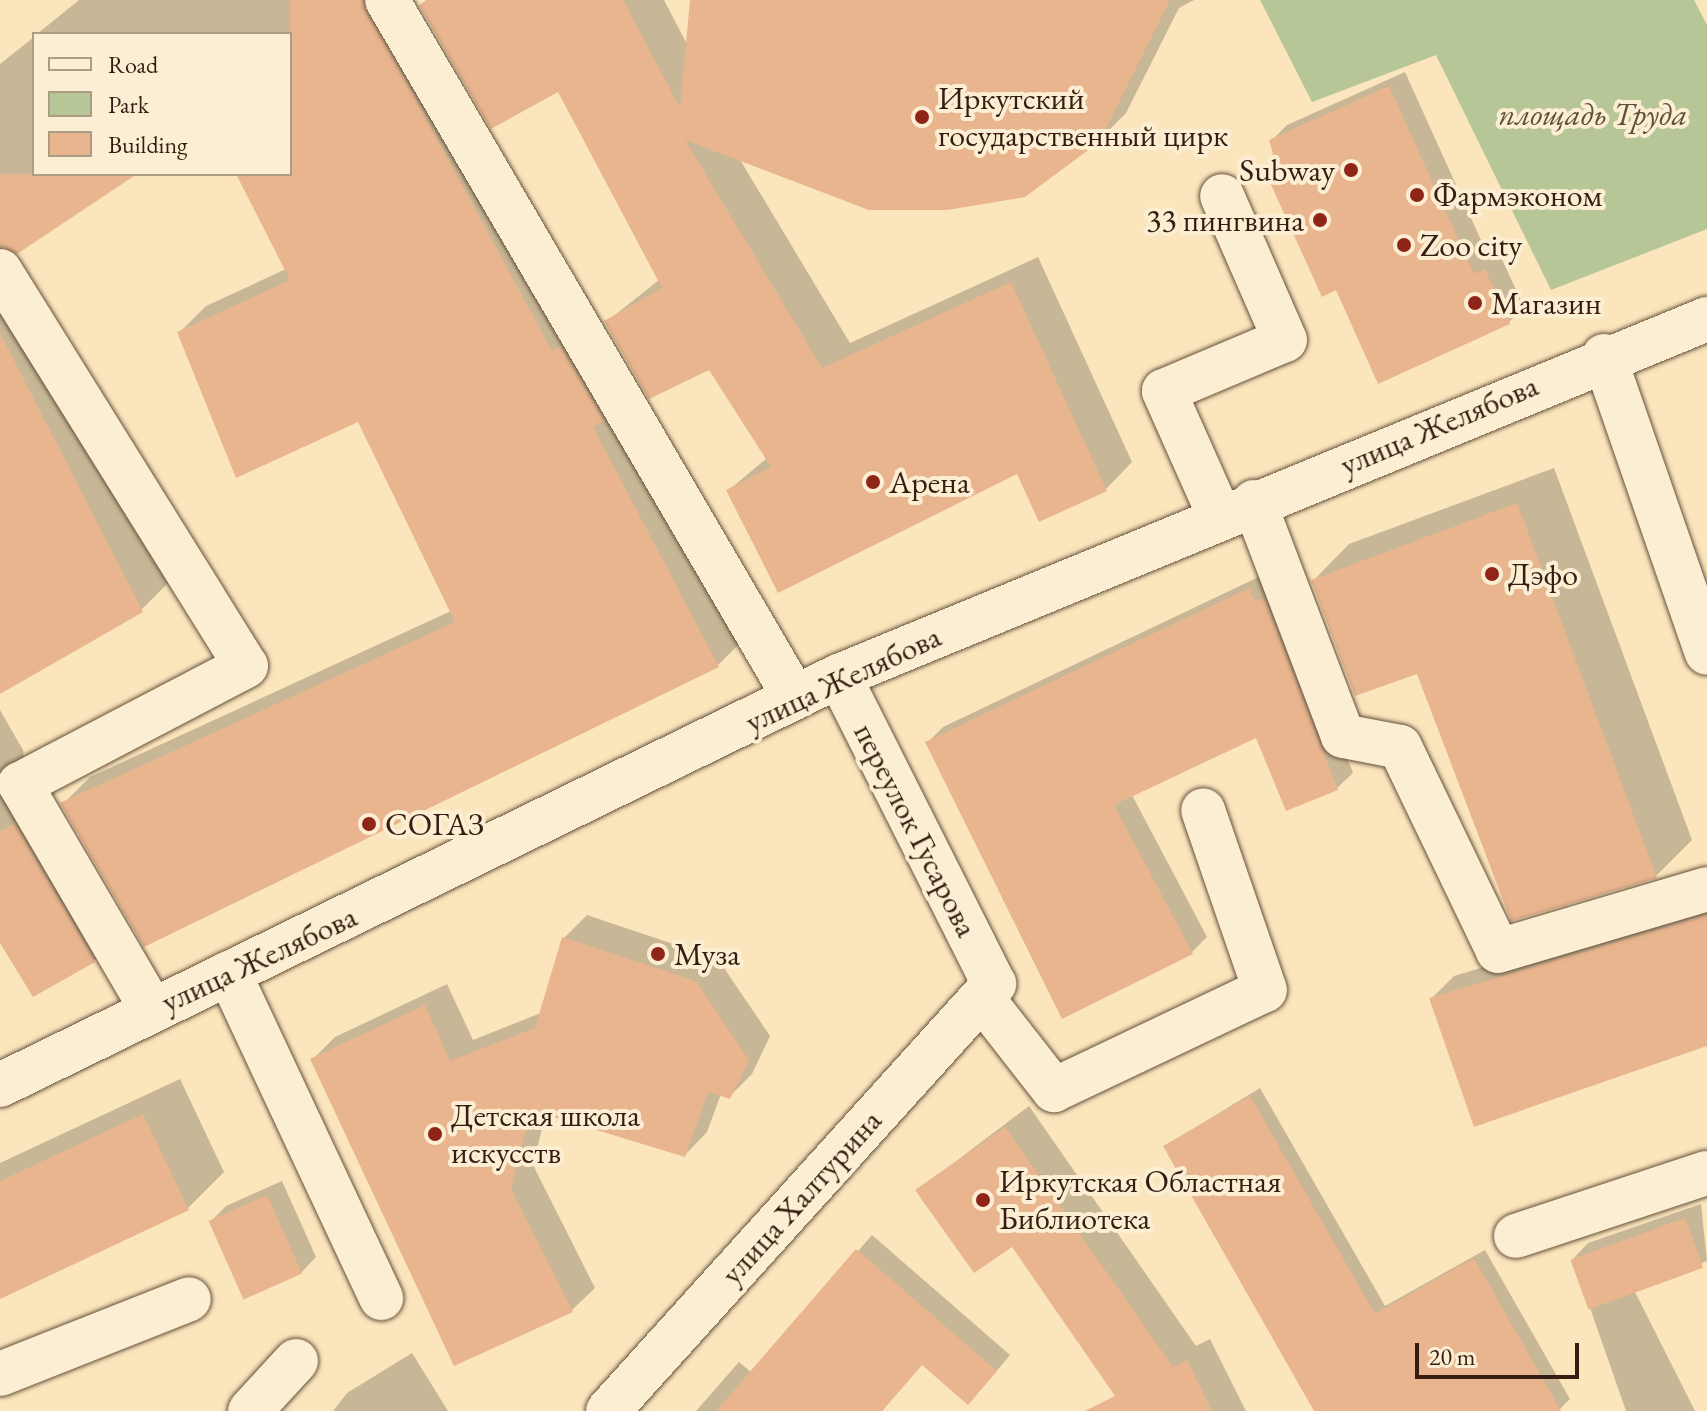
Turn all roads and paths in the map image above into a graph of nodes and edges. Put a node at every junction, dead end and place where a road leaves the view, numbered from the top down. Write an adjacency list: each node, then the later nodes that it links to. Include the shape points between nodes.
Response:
1 (387, 0): 9 (street)
2 (1222, 196): 6 (street, via 1285,340 1164,391)
3 (0, 271): 14 (street, via 246,666 20,784)
4 (1707, 319): 5 (street, улица Желябова)
5 (1604, 356): 6 (street, улица Желябова); 7 (street)
6 (1237, 510): 8 (street, улица Желябова); 11 (street, via 1343,736 1400,747 1498,951)
7 (1707, 653)
8 (839, 676): 9 (street, улица Желябова); 13 (street, переулок Гусарова)
9 (795, 698): 12 (street, улица Желябова)
10 (1203, 810): 13 (street, переулок Гусарова, via 1265,990 1054,1090)
11 (1707, 889)
12 (229, 973): 14 (street, улица Желябова); 18 (street)
13 (988, 991): 23 (street, улица Халтурина)
14 (152, 1010): 15 (street, улица Желябова)
15 (0, 1085)
16 (1707, 1173): 17 (street)
17 (1516, 1236)
18 (381, 1298)
19 (189, 1299): 21 (street)
20 (296, 1361): 22 (street)
21 (0, 1374)
22 (250, 1411)
23 (608, 1411)

